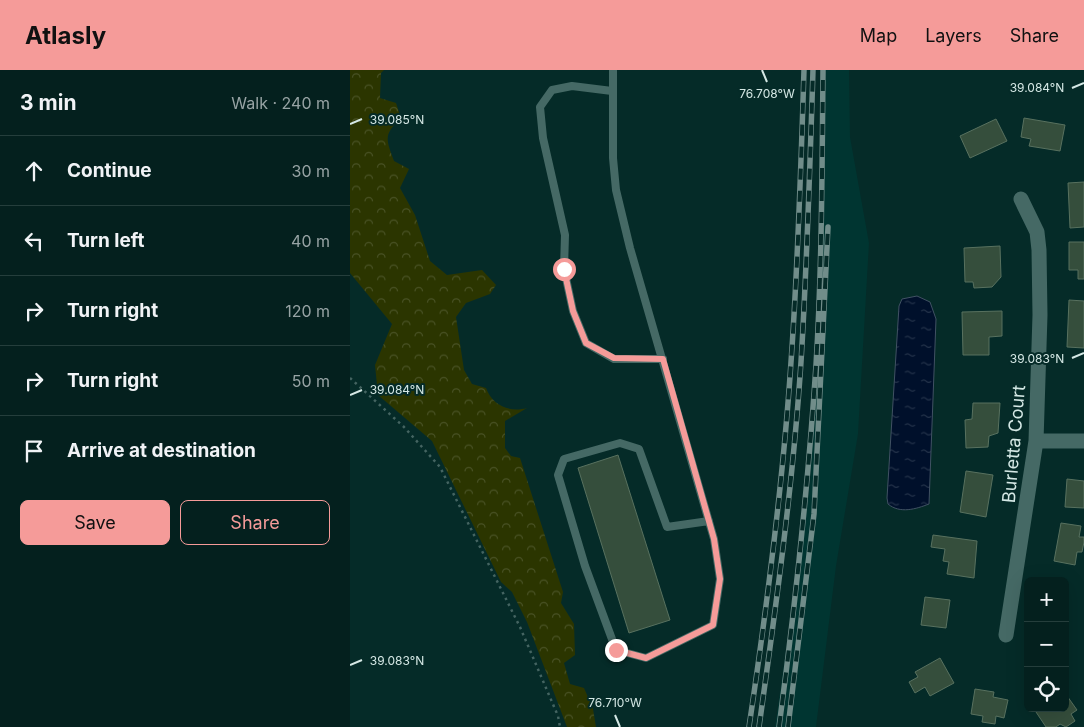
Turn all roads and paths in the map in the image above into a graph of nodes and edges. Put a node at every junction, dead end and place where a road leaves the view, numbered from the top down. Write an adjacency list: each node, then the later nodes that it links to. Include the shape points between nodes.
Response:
1 (612, 70): 2 (lane)
2 (612, 91): 4 (lane, via 616,190); 4 (lane, via 572,86 552,90 540,107 543,138 565,235 564,269 573,311 586,343 614,358)
3 (1021, 198): 6 (street, Burletta Court, via 1037,232 1039,250)
4 (663, 359): 8 (lane)
5 (350, 378): 10 (path, via 404,427 440,467 520,627)
6 (1036, 441): 7 (street); 9 (street, Burletta Court)
7 (1084, 442)
8 (709, 521): 8 (lane, via 720,579 713,625 646,658 616,650 585,566 558,475 564,459 620,443 640,449 667,527)
9 (1006, 635)
10 (560, 727)

